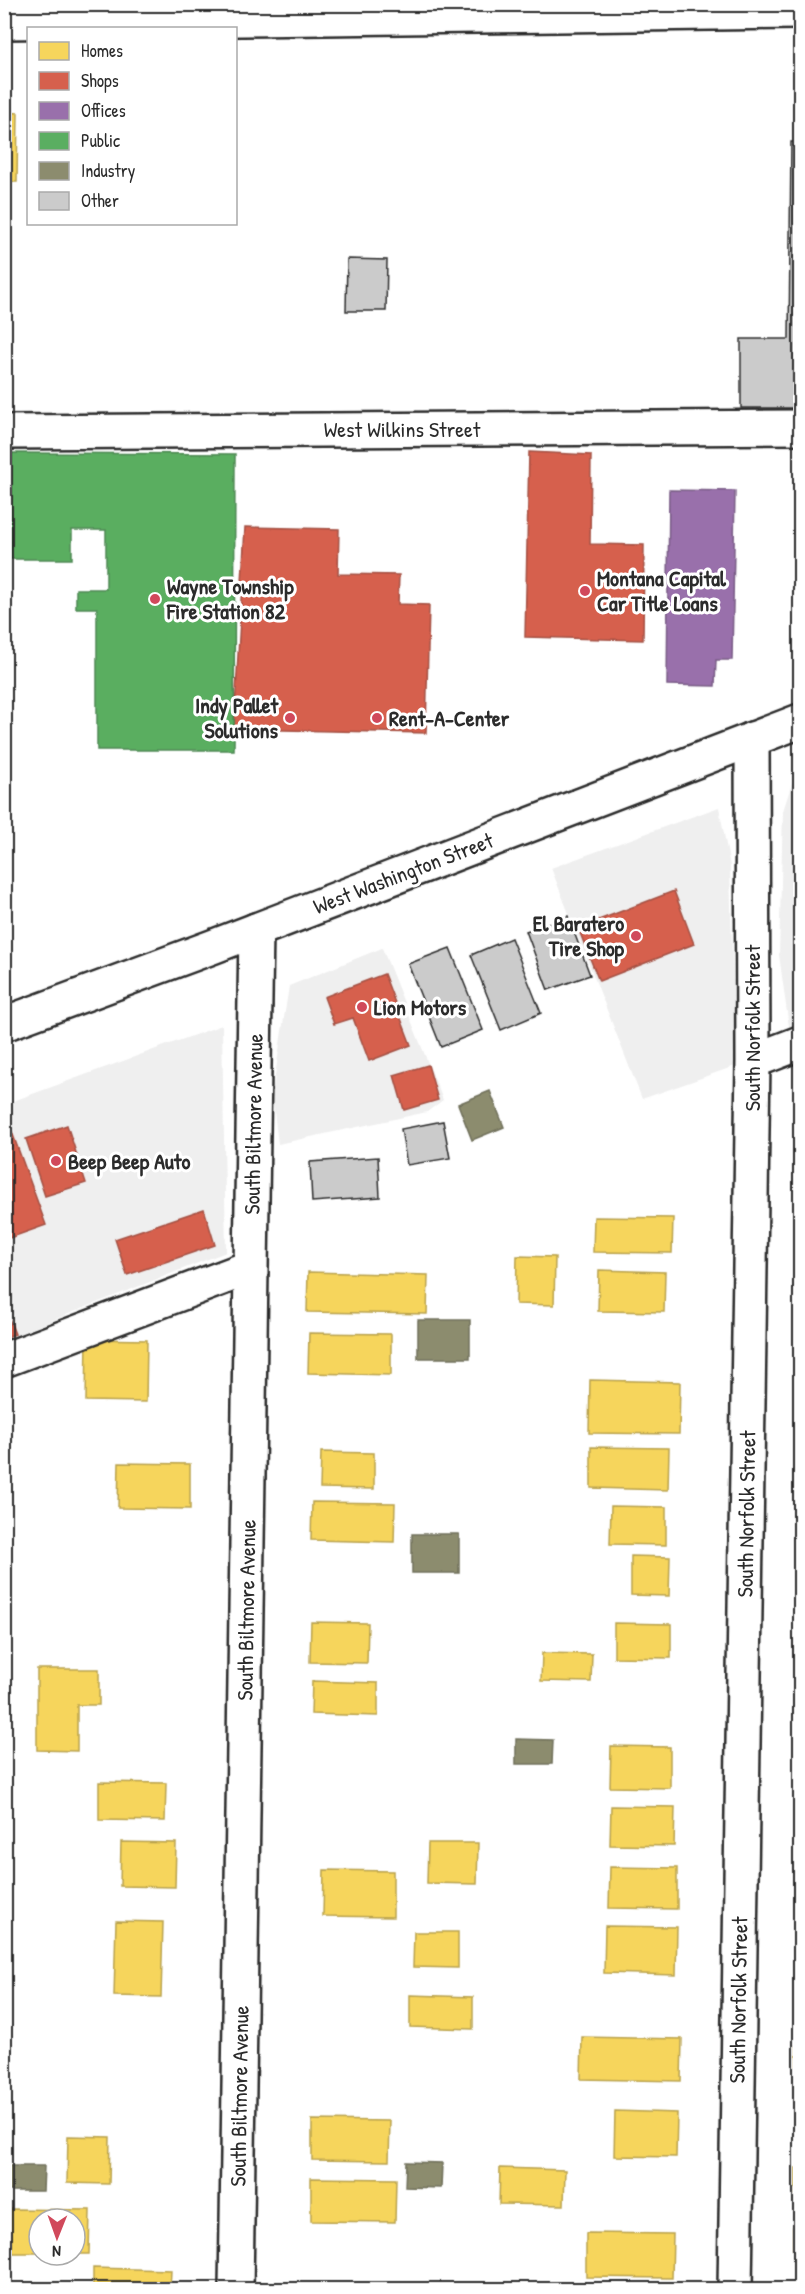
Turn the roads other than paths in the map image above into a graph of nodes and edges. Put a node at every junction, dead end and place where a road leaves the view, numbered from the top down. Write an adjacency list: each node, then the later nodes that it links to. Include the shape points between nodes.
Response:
1 (320, 12): 2 (street); 3 (street)
2 (801, 12)
3 (4, 22)
4 (801, 427): 5 (street, West Wilkins Street)
5 (4, 432)
6 (801, 721): 7 (street, West Washington Street)
7 (752, 739): 8 (street, West Washington Street); 11 (street, South Norfolk Street)
8 (256, 930): 9 (street, West Washington Street); 12 (street, South Biltmore Avenue)
9 (4, 1024)
10 (801, 1043): 11 (street)
11 (753, 1061): 15 (street, South Norfolk Street)
12 (251, 1266): 13 (street); 14 (street, South Biltmore Avenue)
13 (4, 1359)
14 (236, 2289)
15 (735, 2289)

